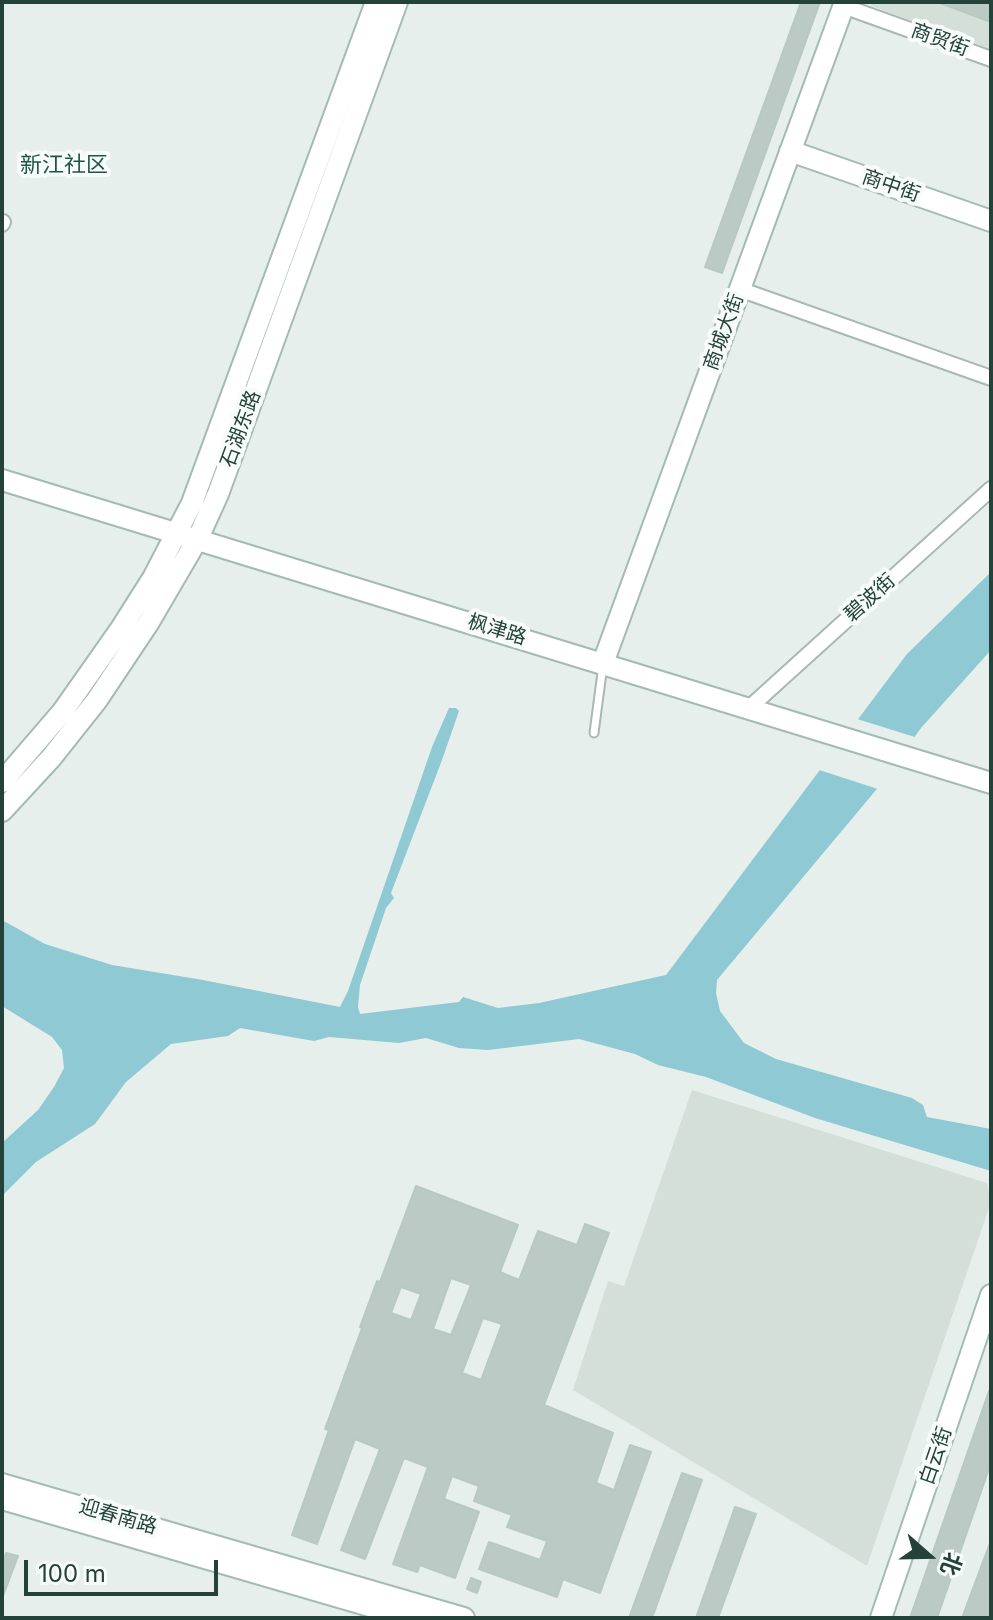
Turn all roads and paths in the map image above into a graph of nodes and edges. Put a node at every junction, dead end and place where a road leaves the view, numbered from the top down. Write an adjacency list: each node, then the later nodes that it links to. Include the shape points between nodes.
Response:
1 (376, 2): 11 (main road, 石湖东路, via 200,485)
2 (397, 2): 11 (main road, 石湖东路, via 218,494)
3 (844, 4): 4 (street, 商贸街); 5 (main road, 商城大街)
4 (991, 59)
5 (790, 151): 6 (main road, 商中街); 7 (main road, 商城大街)
6 (991, 221)
7 (739, 289): 8 (street); 12 (main road, 商城大街)
8 (991, 378)
9 (2, 480): 11 (main road, 枫津路)
10 (991, 489): 13 (street, 碧波街)
11 (188, 535): 12 (main road, 枫津路); 15 (main road, 石湖东路, via 51,726); 17 (main road, 石湖东路, via 149,622 97,700)
12 (603, 663): 13 (main road, 枫津路); 14 (lane)
13 (749, 708): 16 (main road, 枫津路)
14 (594, 733)
15 (2, 782)
16 (991, 783)
17 (2, 811)
18 (991, 1295): 23 (main road, 白云街)
19 (2, 1484): 22 (main road, 迎春南路)
20 (2, 1499): 21 (main road, 迎春南路)
21 (411, 1618)
22 (464, 1618)
23 (881, 1618)

